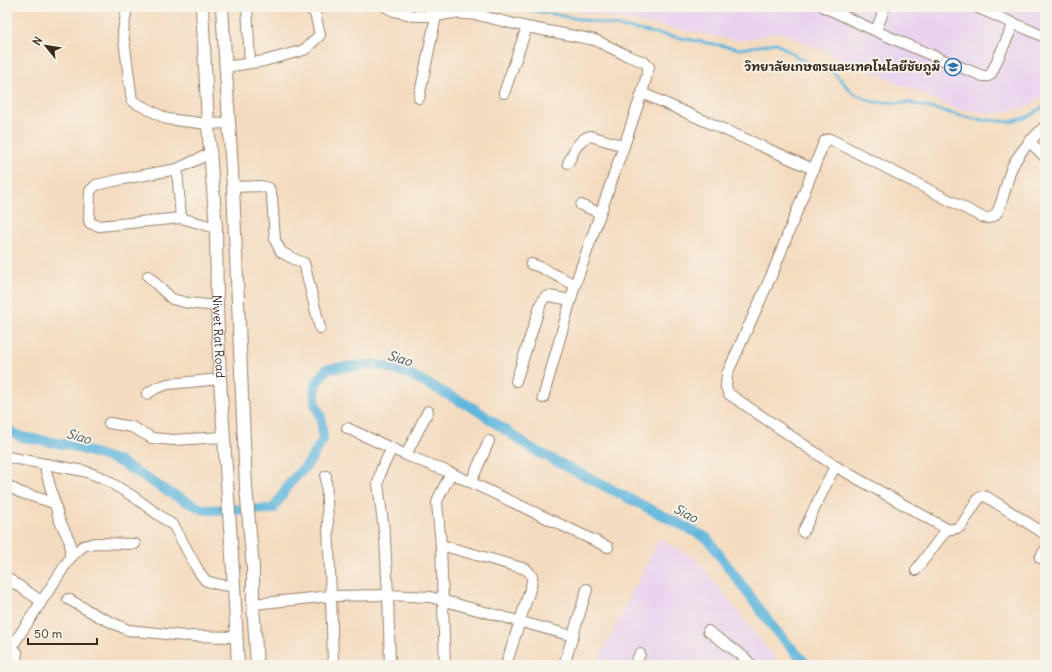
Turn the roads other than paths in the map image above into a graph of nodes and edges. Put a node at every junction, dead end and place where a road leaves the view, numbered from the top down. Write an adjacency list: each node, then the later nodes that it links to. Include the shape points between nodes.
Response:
1 (127, 7): 21 (street, via 123,32 132,101 167,118)
2 (202, 7): 21 (main road, Niwet Rat Road)
3 (222, 7): 16 (main road, Niwet Rat Road)
4 (247, 7): 15 (street)
5 (307, 7): 15 (street, via 315,13 320,35 304,50)
6 (386, 7): 10 (street, via 415,16)
7 (824, 7): 13 (street)
8 (885, 7): 13 (street)
9 (976, 7): 11 (street)
10 (436, 16): 12 (street, via 453,13 478,15); 19 (street)
11 (1014, 23): 13 (street, via 988,76); 14 (street)
12 (527, 27): 17 (street); 18 (street, via 595,40 644,62 648,67)
13 (876, 31)
14 (1045, 37)
15 (250, 63): 16 (street)
16 (226, 67): 20 (main road, Niwet Rat Road)
17 (504, 93)
18 (642, 93): 24 (street); 29 (street)
19 (419, 98)
20 (229, 123): 21 (street); 30 (main road, Niwet Rat Road)
21 (208, 124): 25 (main road, Niwet Rat Road)
22 (1045, 126): 23 (street)
23 (1029, 141): 26 (street); 29 (street, via 1012,168 998,210 994,216 988,218 830,139 824,142)
24 (624, 146): 27 (street, via 590,136 585,137); 32 (street)
25 (210, 153): 28 (street); 34 (main road, Niwet Rat Road)
26 (1045, 157)
27 (568, 163)
28 (177, 169): 33 (street); 33 (street, via 96,185 90,191 89,220 90,223 99,226)
29 (813, 169): 54 (street, via 773,272 727,374 726,387 729,394)
30 (233, 187): 40 (street, via 269,188 276,240 282,252 304,263); 76 (main road, Niwet Rat Road)
31 (581, 205): 32 (street)
32 (600, 213): 37 (street)
33 (181, 218): 34 (street)
34 (216, 228): 39 (main road, Niwet Rat Road)
35 (532, 264): 37 (street)
36 (148, 276): 39 (street, via 172,299)
37 (575, 285): 38 (street)
38 (571, 300): 42 (street, via 548,296 543,300); 44 (street)
39 (217, 306): 41 (main road, Niwet Rat Road)
40 (320, 328)
41 (220, 379): 43 (street, via 168,384); 48 (main road, Niwet Rat Road)
42 (516, 381)
43 (147, 394)
44 (543, 398)
45 (428, 411): 51 (street)
46 (109, 422): 48 (street, via 132,427 152,438 173,440)
47 (347, 428): 50 (street)
48 (224, 437): 69 (main road, Niwet Rat Road)
49 (489, 440): 57 (street)
50 (392, 448): 51 (street); 71 (street, via 380,470 378,484 385,539)
51 (406, 455): 55 (street)
52 (7, 457): 53 (street)
53 (46, 464): 59 (street); 69 (street, via 84,471 103,478 134,497 174,526 206,581)
54 (834, 466): 60 (street); 61 (street)
55 (451, 473): 57 (street); 64 (street, via 437,503)
56 (326, 476): 72 (street)
57 (471, 482): 65 (street)
58 (7, 484): 59 (street, via 19,492)
59 (54, 503): 66 (street, via 58,519 70,542)
60 (947, 529): 62 (street, via 957,529 961,526 979,498 987,496); 67 (street)
61 (803, 532)
62 (1045, 534)
63 (135, 544): 66 (street, via 94,543 83,546)
64 (441, 545): 74 (street); 77 (street, via 526,569 533,578)
65 (608, 547)
66 (70, 558): 75 (street)
67 (916, 570)
68 (7, 578): 75 (street)
69 (234, 586): 80 (main road, Niwet Rat Road)
70 (587, 589): 79 (street)
71 (388, 595): 72 (street); 74 (street); 87 (street)
72 (331, 596): 76 (street); 83 (street)
73 (68, 599): 80 (street, via 128,630)
74 (443, 600): 77 (street); 88 (street)
75 (41, 601): 81 (street)
76 (253, 604): 86 (main road, Niwet Rat Road)
77 (520, 622): 79 (street); 89 (street)
78 (708, 631): 92 (street)
79 (573, 636): 90 (street)
80 (236, 638): 85 (main road, Niwet Rat Road)
81 (9, 651): 84 (street, via 17,652 16,661)
82 (640, 654): 91 (street)
83 (333, 662)
84 (19, 665)
85 (238, 665)
86 (257, 665)
87 (390, 665)
88 (445, 665)
89 (506, 665)
90 (564, 665)
91 (634, 665)
92 (751, 665)

